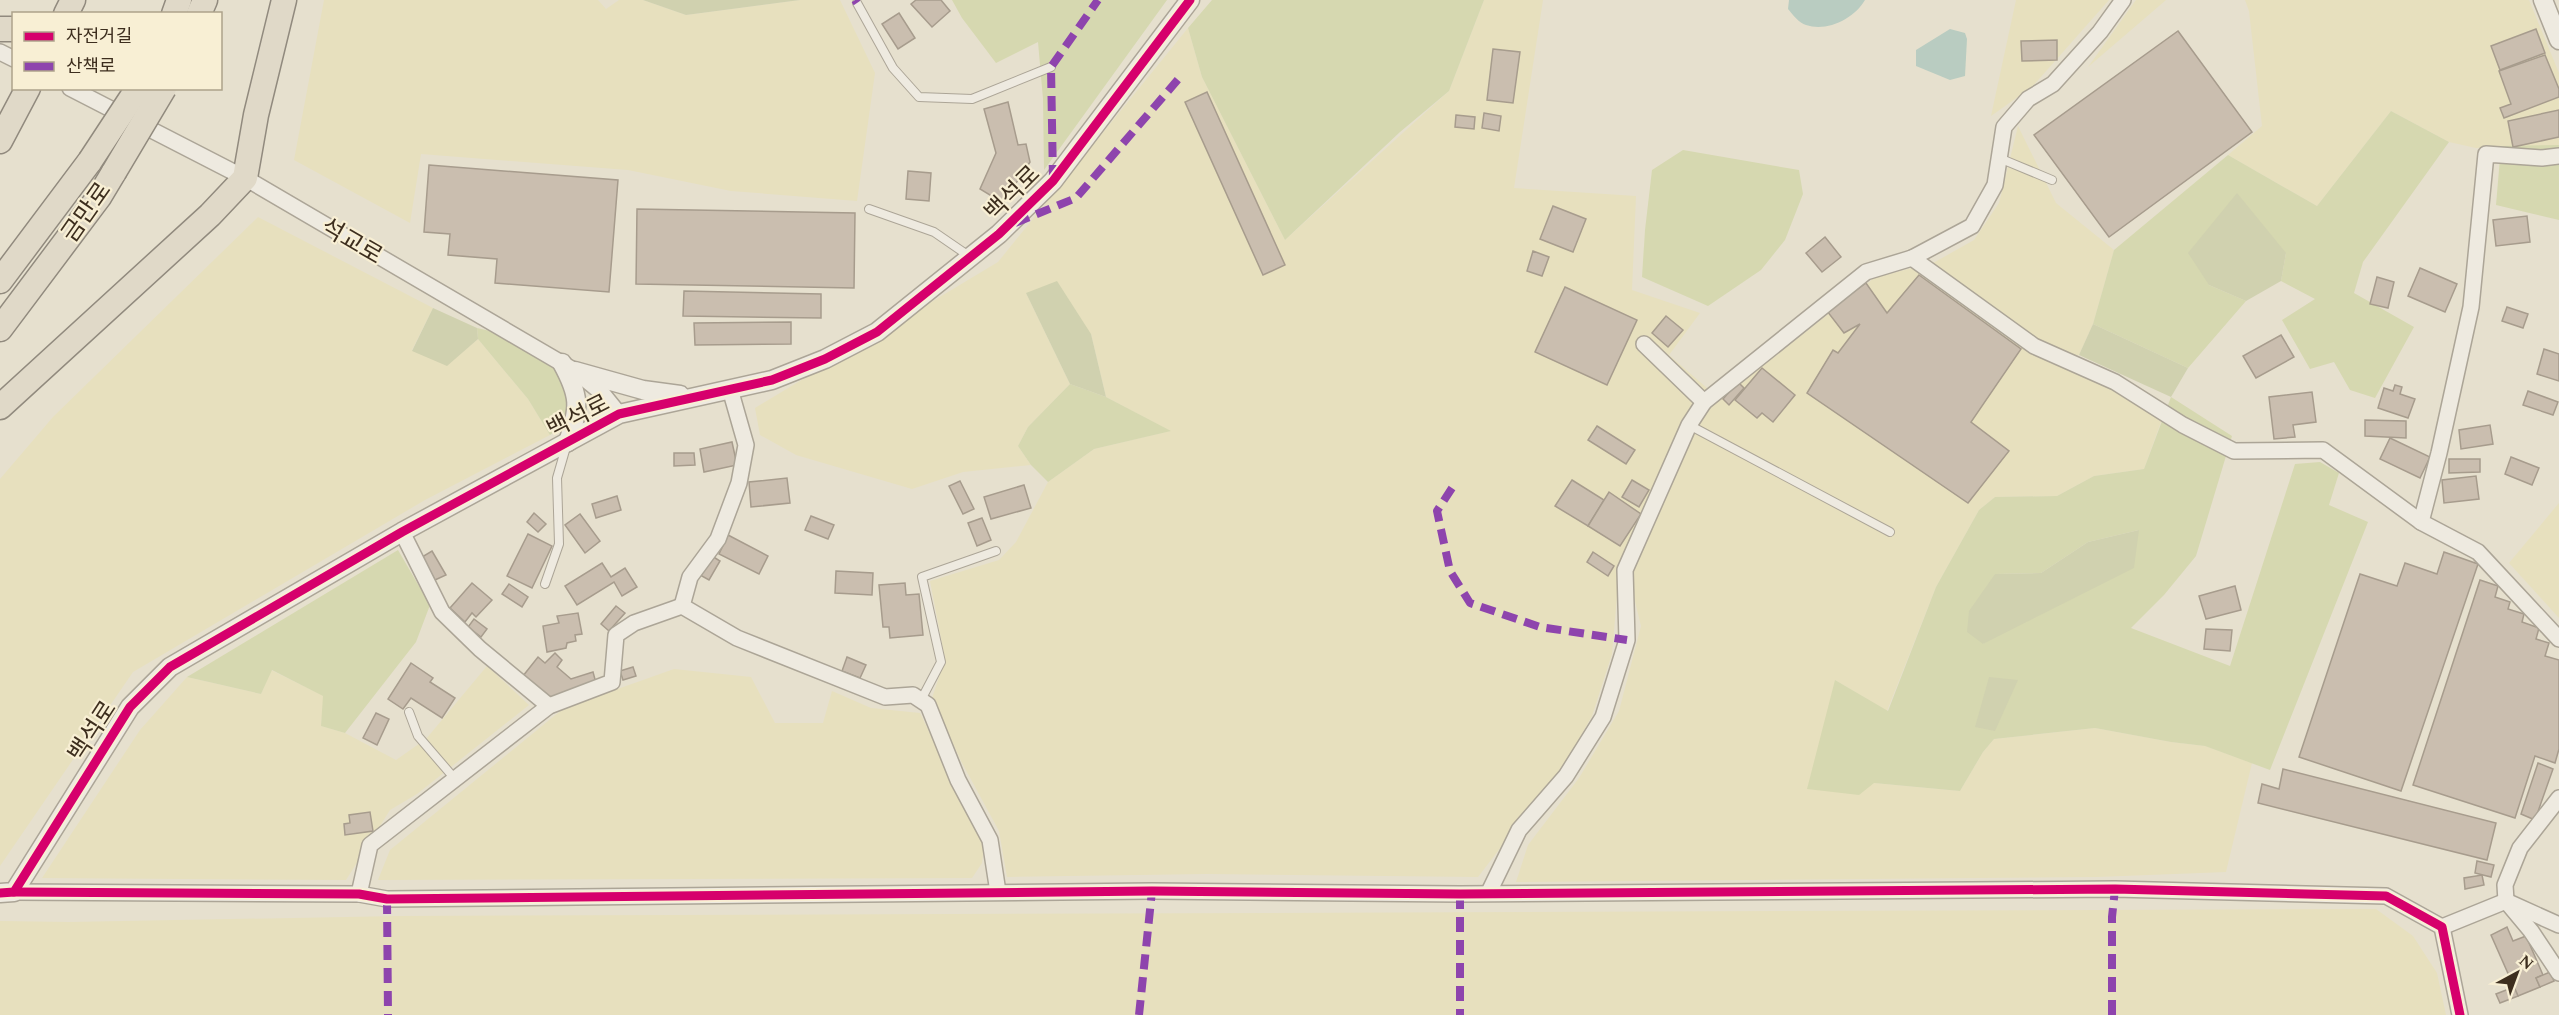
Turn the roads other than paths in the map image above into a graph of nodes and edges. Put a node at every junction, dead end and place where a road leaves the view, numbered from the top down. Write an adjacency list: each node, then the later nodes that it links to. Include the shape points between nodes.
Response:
1 (284, 0): 15 (highway)
2 (1190, 0): 18 (street, 백석로, via 1053,181)
3 (2123, 0): 14 (street, via 2053,84 2028,99 2004,127)
4 (2543, 0): 6 (street)
5 (857, 3): 7 (lane, via 893,68 919,97 972,99)
6 (2559, 40)
7 (1051, 67)
8 (27, 90): 12 (highway)
9 (74, 90): 15 (street, 석교로)
10 (137, 90): 20 (highway, 금만로, bridge, via 90,161)
11 (163, 90): 21 (highway, 금만로, bridge, via 99,196)
12 (0, 140)
13 (2559, 156): 31 (street, via 2486,154 2471,307)
14 (1999, 159): 16 (lane); 19 (street, via 1995,185 1972,226)
15 (245, 178): 23 (street, 석교로); 27 (highway, via 210,215)
16 (2052, 180)
17 (869, 209): 18 (lane, via 934,232)
18 (971, 257): 24 (street, 백석로, via 877,332 772,380)
19 (1912, 258): 26 (street, via 1866,272); 31 (street, via 2034,346 2115,382 2224,446 2234,451 2323,450)
20 (0, 281)
21 (0, 329)
22 (1644, 344): 26 (street)
23 (569, 367): 25 (street, via 651,392); 28 (street, 석교로, via 602,393); 30 (street, via 578,407)
24 (730, 389): 25 (street, 백석로); 36 (street, via 746,445 739,483 718,539 690,577)
25 (696, 397): 28 (street, 백석로)
26 (1704, 402): 29 (street)
27 (0, 406)
28 (619, 414): 30 (street, 백석로)
29 (1689, 425): 33 (lane); 45 (street, via 1625,570 1627,640 1603,717 1566,776 1519,830)
30 (568, 442): 32 (street, 백석로); 35 (lane, via 557,478 559,544)
31 (2421, 522): 37 (street, via 2478,552)
32 (402, 532): 39 (street, via 442,612); 43 (street, 백석로, via 170,666 130,707)
33 (1890, 532)
34 (996, 551): 38 (lane, via 922,577 941,662)
35 (545, 584)
36 (682, 606): 38 (street, via 737,638 885,697 913,695); 39 (street, via 634,622 616,635 612,682)
37 (2559, 639)
38 (921, 700): 44 (street, via 928,705 958,780 990,840)
39 (549, 706): 41 (street)
40 (409, 712): 41 (lane, via 418,736)
41 (455, 780): 46 (street, via 370,845)
42 (2559, 798): 47 (street, via 2520,848 2505,885)
43 (7, 892): 46 (street)
44 (998, 892): 45 (street); 46 (street, via 387,899)
45 (1489, 892): 49 (street, via 2115,890 2386,896)
46 (359, 894)
47 (2506, 901): 48 (street); 49 (street); 50 (street)
48 (2559, 925)
49 (2442, 927): 51 (street)
50 (2559, 973)
51 (2460, 1015)

